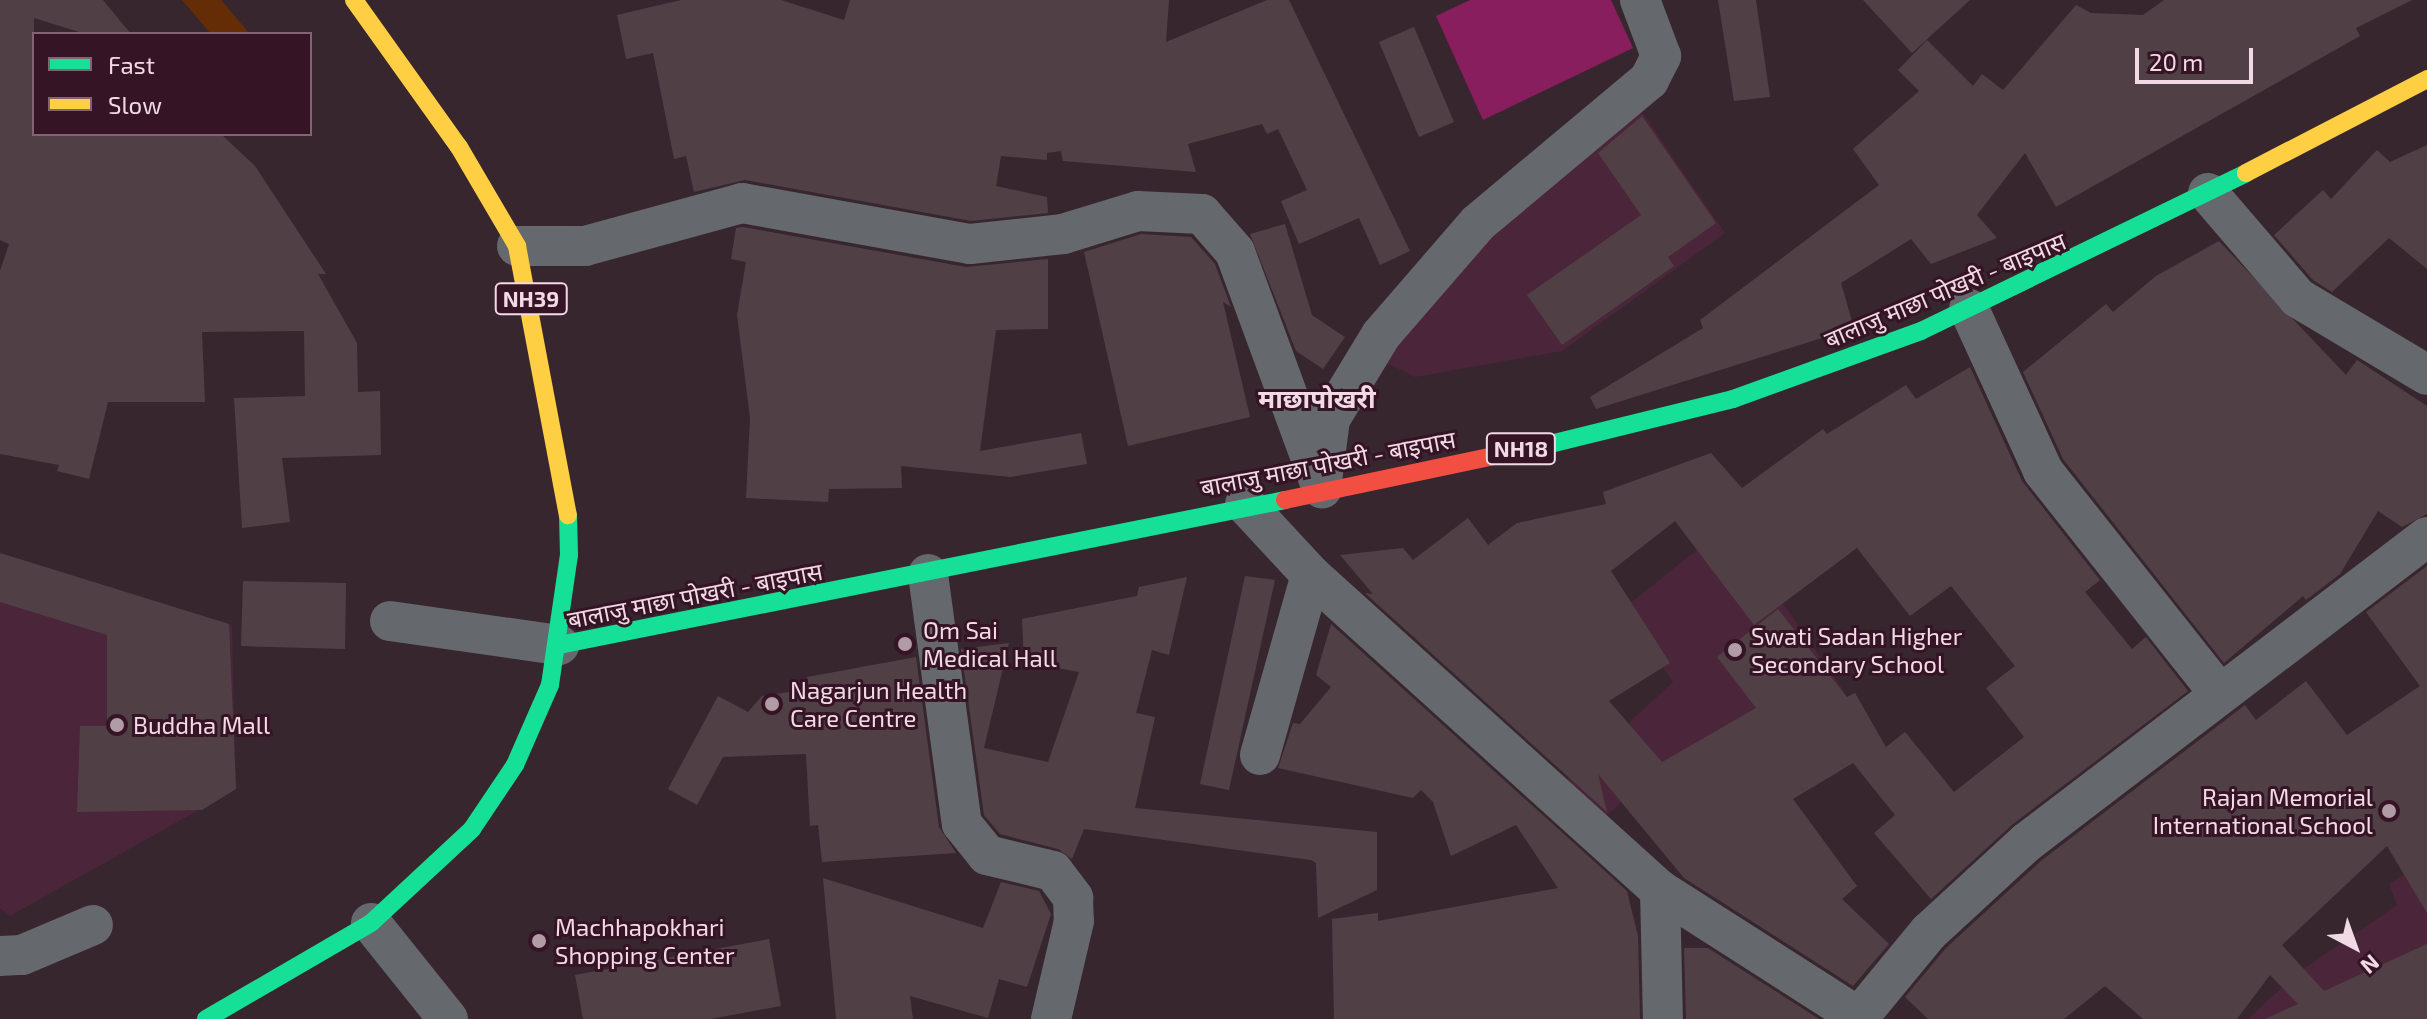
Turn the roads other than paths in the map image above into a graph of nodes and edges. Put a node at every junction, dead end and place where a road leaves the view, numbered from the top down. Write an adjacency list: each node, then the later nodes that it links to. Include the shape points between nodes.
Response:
1 (354, 0): 5 (main road, NH39, via 459,147)
2 (1640, 0): 8 (street, via 1661,56 1649,80 1478,223 1381,335 1330,419)
3 (2427, 79): 4 (main road, बालाजु माछा पोखरी - बाइपास / NH18)
4 (2208, 193): 6 (main road, बालाजु माछा पोखरी - बाइपास / NH18); 7 (street, via 2298,298)
5 (517, 246): 8 (street, via 585,246 742,203 970,244 1063,234 1138,211 1202,214 1235,252); 14 (main road, NH39, via 567,485 569,555)
6 (1969, 309): 8 (main road, बालाजु माछा पोखरी - बाइपास / NH18, via 1733,399 1592,436); 15 (street, via 2043,471)
7 (2427, 375)
8 (1322, 488): 9 (main road, बालाजु माछा पोखरी - बाइपास / NH18)
9 (1245, 504): 11 (main road, बालाजु माछा पोखरी - बाइपास / NH18); 12 (street)
10 (2427, 537): 15 (street)
11 (928, 574): 14 (main road, बालाजु माछा पोखरी - बाइपास / NH18); 24 (street, via 962,824 987,855 1053,871 1073,898 1074,921)
12 (1311, 575): 16 (street); 17 (street)
13 (390, 621): 14 (street)
14 (559, 645): 18 (main road, NH39, via 550,685 497,794 443,859)
15 (2219, 693): 21 (street, via 2027,842 1929,932)
16 (1260, 755)
17 (1660, 890): 21 (street); 25 (street)
18 (371, 923): 22 (main road, NH39); 23 (street)
19 (93, 925): 20 (street, via 22,955)
20 (0, 956)
21 (1860, 1018)
22 (206, 1019)
23 (448, 1019)
24 (1051, 1019)
25 (1663, 1019)

